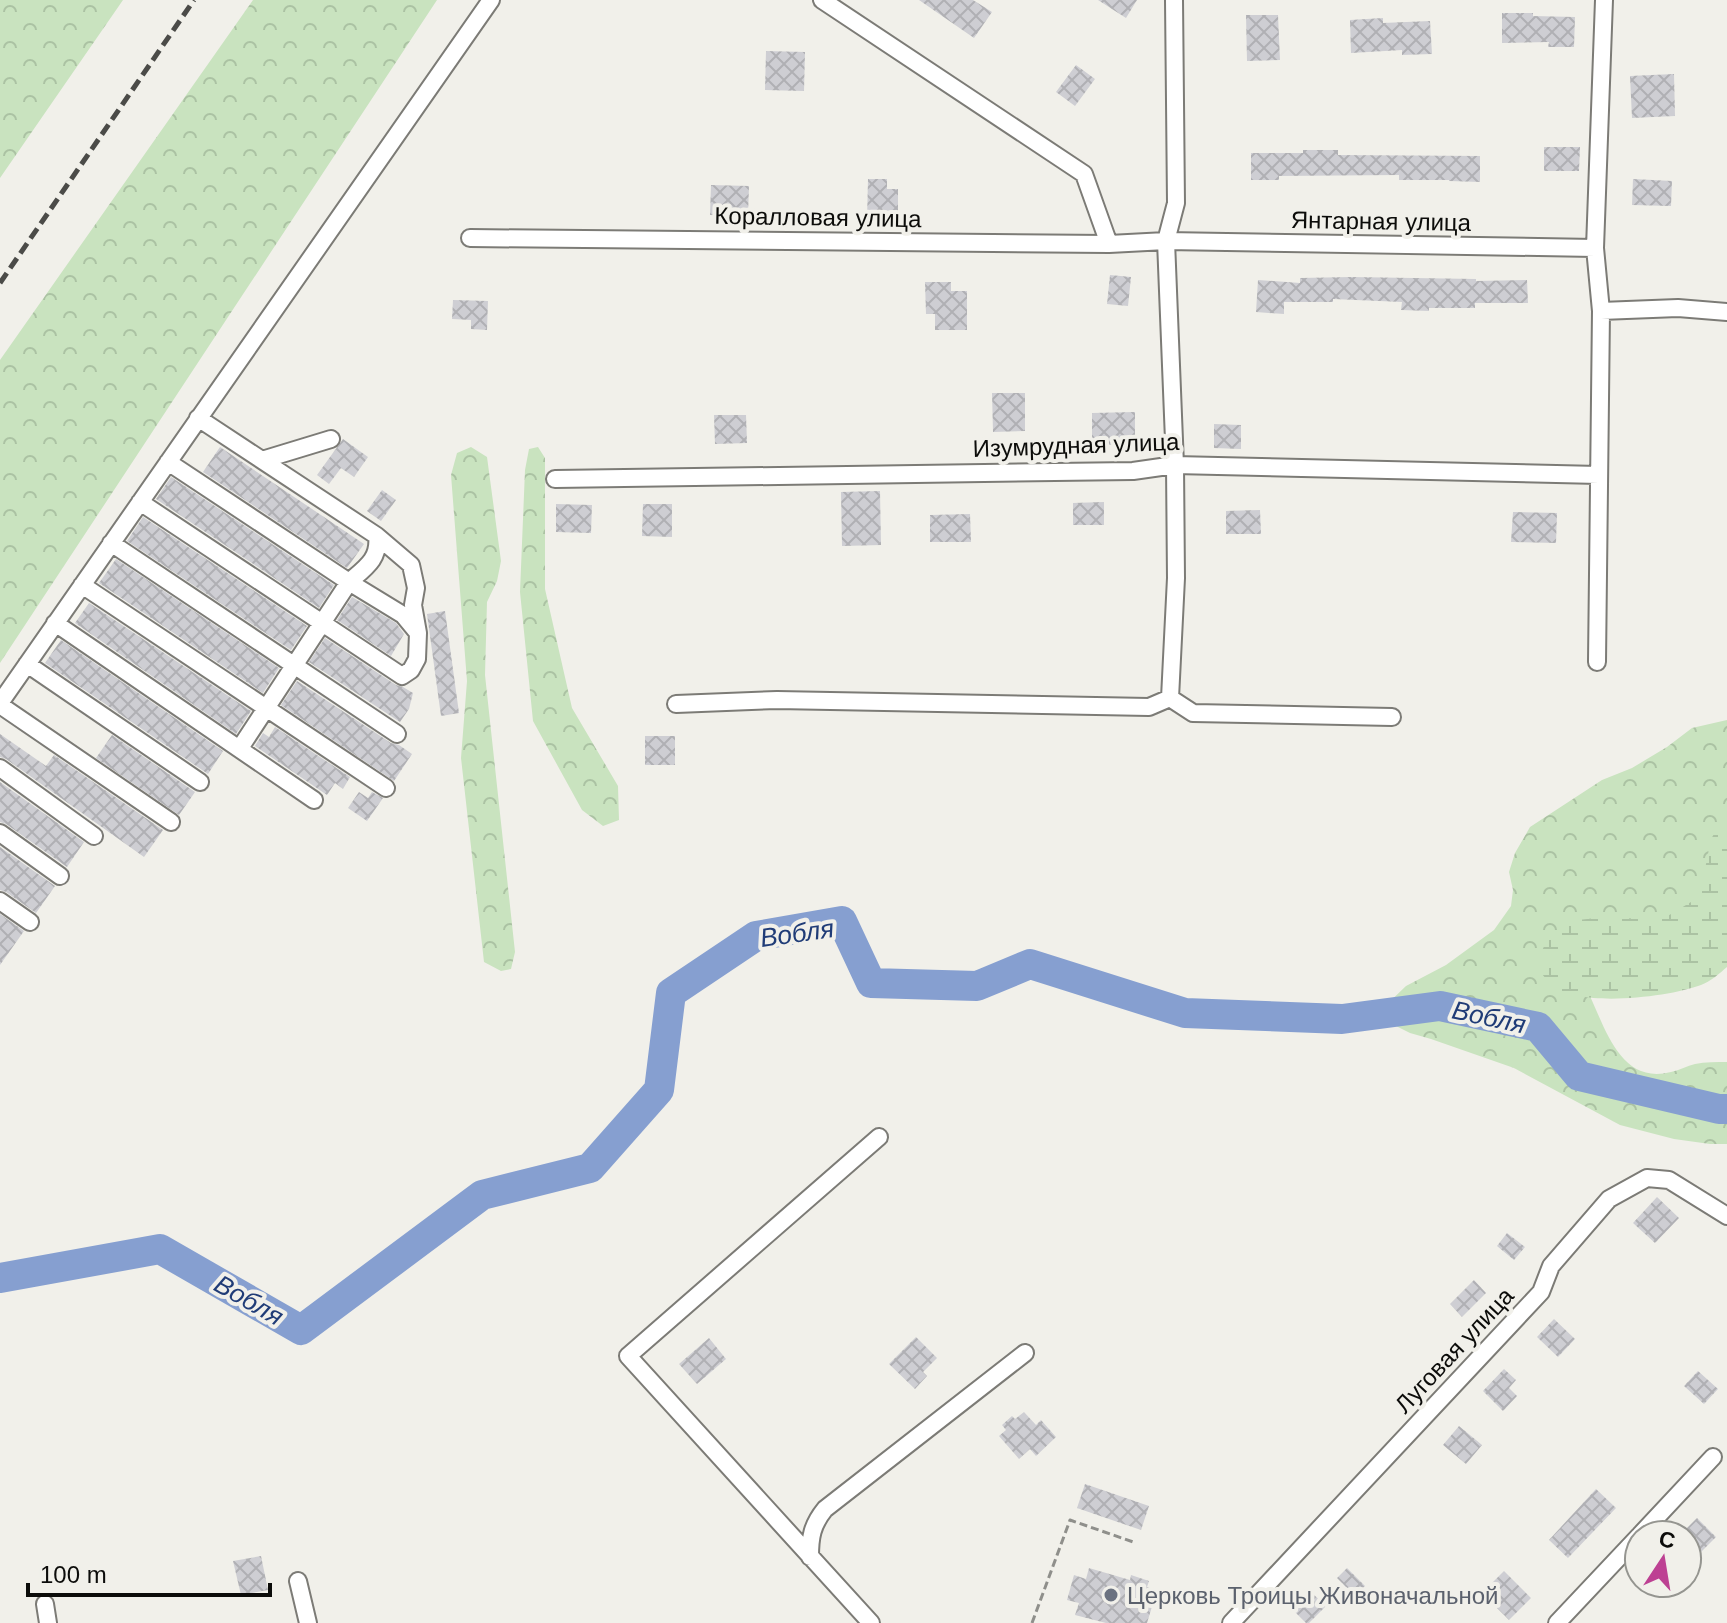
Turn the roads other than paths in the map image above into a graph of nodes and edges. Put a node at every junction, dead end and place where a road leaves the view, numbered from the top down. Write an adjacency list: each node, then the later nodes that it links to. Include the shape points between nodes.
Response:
1 (491, 0): 11 (street)
2 (822, 0): 7 (street, via 1084,174)
3 (1174, 0): 6 (street, via 1176,203)
4 (1604, 0): 8 (street)
5 (470, 238): 7 (street, Коралловая улица)
6 (1166, 241): 7 (street, Коралловая улица); 8 (street, Янтарная улица); 15 (street)
7 (1109, 244)
8 (1595, 248): 9 (street)
9 (1601, 311): 10 (street); 16 (street)
10 (1727, 312)
11 (198, 418): 13 (street); 14 (street)
12 (331, 439): 13 (street)
13 (262, 460): 19 (street)
14 (168, 462): 18 (street); 21 (street)
15 (1175, 465): 16 (street, Изумрудная улица); 17 (street, Изумрудная улица, via 1133,471); 29 (street)
16 (1599, 475): 26 (street)
17 (555, 479)
18 (140, 502): 20 (street); 24 (street)
19 (377, 536): 21 (street, via 377,554); 25 (street, via 411,565)
20 (111, 543): 22 (street); 28 (street)
21 (349, 582): 24 (street); 25 (street, via 403,615)
22 (82, 585): 23 (street); 32 (street)
23 (55, 623): 27 (street); 35 (street)
24 (322, 623): 25 (street, via 402,676 417,659); 28 (street)
25 (418, 633)
26 (1597, 662)
27 (27, 664): 30 (street); 37 (street)
28 (294, 665): 32 (street); 34 (street)
29 (1170, 698): 31 (street, via 1149,707 777,700); 33 (street, via 1193,713)
30 (0, 704): 40 (street)
31 (676, 704)
32 (266, 708): 35 (street); 38 (street)
33 (1392, 717)
34 (397, 734)
35 (240, 748): 39 (street)
36 (0, 768): 42 (street)
37 (200, 782)
38 (386, 788)
39 (314, 800)
40 (171, 822)
41 (0, 833): 43 (street)
42 (94, 836)
43 (60, 876)
44 (0, 901): 45 (street)
45 (30, 922)
46 (879, 1137): 52 (street, via 628,1356)
47 (1727, 1216): 58 (street, Луговая улица, via 1669,1180 1647,1178 1609,1199 1551,1266 1541,1292)
48 (1025, 1353): 52 (street, via 825,1509 814,1523)
49 (1713, 1457): 50 (street)
50 (1654, 1519)
51 (1623, 1552): 59 (street)
52 (810, 1557): 57 (street)
53 (298, 1581): 56 (street)
54 (45, 1604): 55 (street)
55 (48, 1623)
56 (308, 1623)
57 (871, 1623)
58 (1231, 1623)
59 (1557, 1623)

